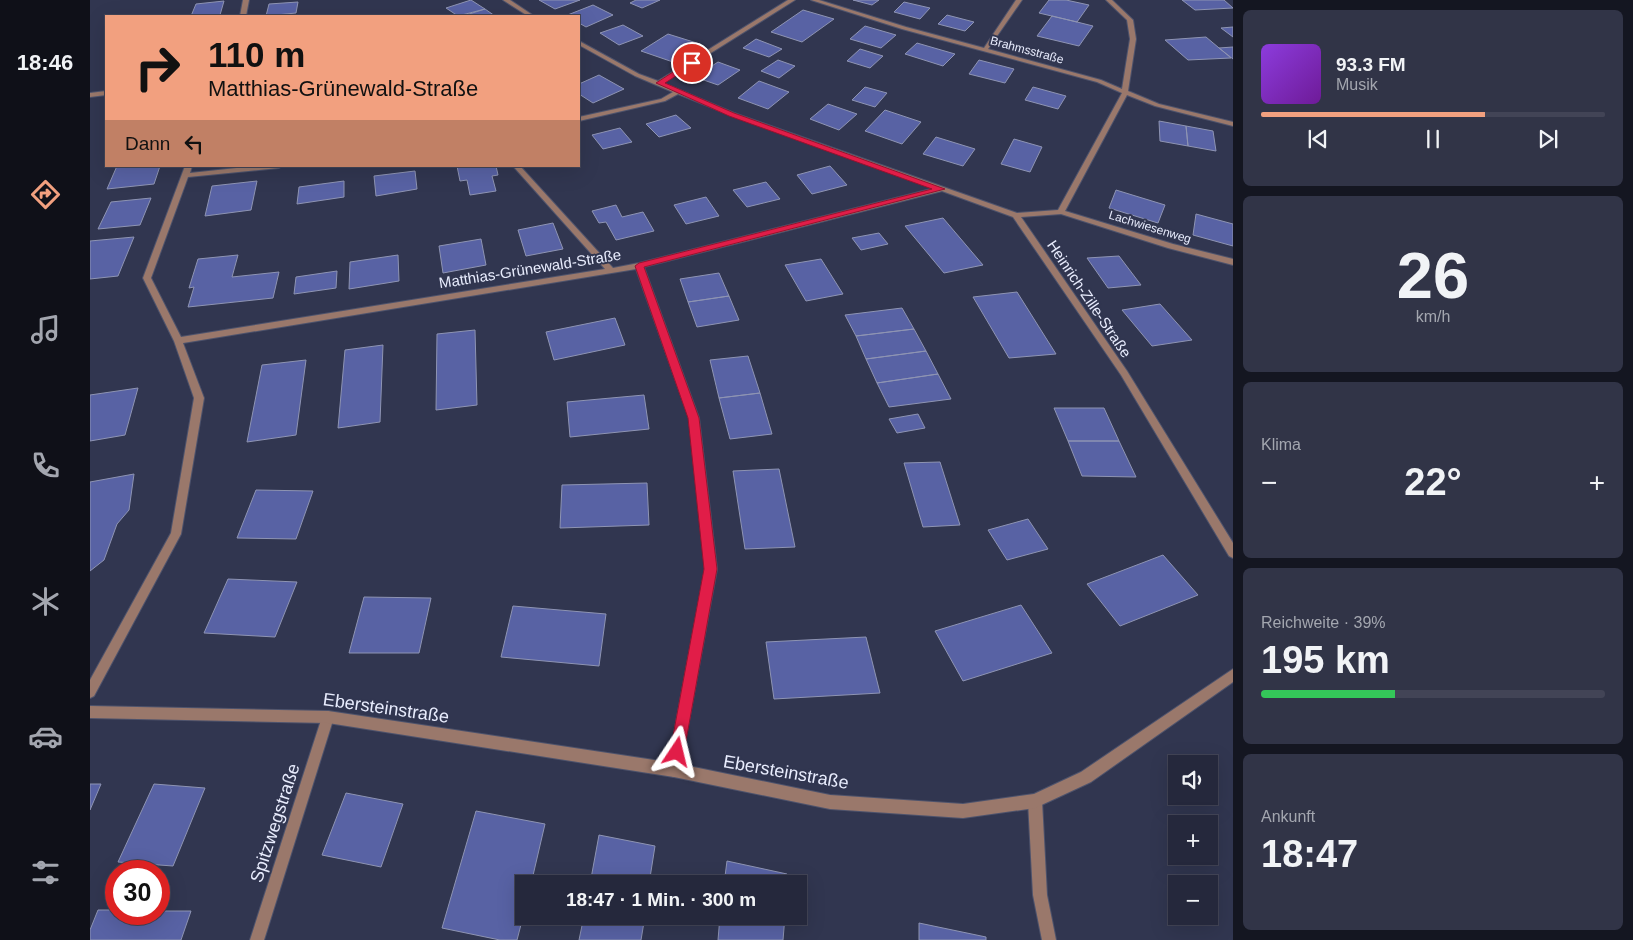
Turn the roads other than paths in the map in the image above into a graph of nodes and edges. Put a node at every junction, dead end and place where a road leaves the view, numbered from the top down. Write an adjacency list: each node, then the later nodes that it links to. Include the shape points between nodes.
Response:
1 (246, 0): 7 (street)
2 (506, 0): 8 (street)
3 (792, 0): 11 (street)
4 (814, 0): 10 (street, Brahmsstraße)
5 (1018, 0): 10 (street)
6 (1109, 0): 13 (street, via 1130,20 1133,39)
7 (243, 15)
8 (529, 15)
9 (580, 44): 11 (street, via 637,75)
10 (985, 50): 13 (street, Brahmsstraße, via 1099,81)
11 (659, 83): 12 (street)
12 (678, 92): 16 (street, via 663,100); 21 (street)
13 (1125, 92): 17 (street, Brahmsstraße, via 1157,105); 22 (street)
14 (105, 93): 15 (street)
15 (90, 95)
16 (580, 119)
17 (1233, 124)
18 (256, 167): 20 (street)
19 (517, 167): 26 (street)
20 (187, 170): 27 (street, via 147,278)
21 (941, 189): 23 (street); 25 (street, Matthias-Grünewald-Straße)
22 (1061, 212): 23 (street); 24 (street, Lachwiesenweg)
23 (1016, 215): 28 (street, Heinrich-Zille-Straße, via 1124,373)
24 (1233, 262)
25 (639, 266): 26 (street, Matthias-Grünewald-Straße); 33 (street, via 694,418 711,569)
26 (611, 270): 27 (street, Matthias-Grünewald-Straße)
27 (178, 341): 30 (street, via 199,398 176,534)
28 (1233, 553)
29 (1233, 675): 34 (street, Ebersteinstraße, via 1086,777)
30 (90, 692)
31 (90, 712): 32 (street, Ebersteinstraße)
32 (328, 717): 33 (street, Ebersteinstraße); 35 (street, Spitzwegstraße)
33 (674, 770): 34 (street, Ebersteinstraße, via 830,802 963,811)
34 (1035, 801): 36 (street, via 1040,895)
35 (257, 940)
36 (1049, 940)

